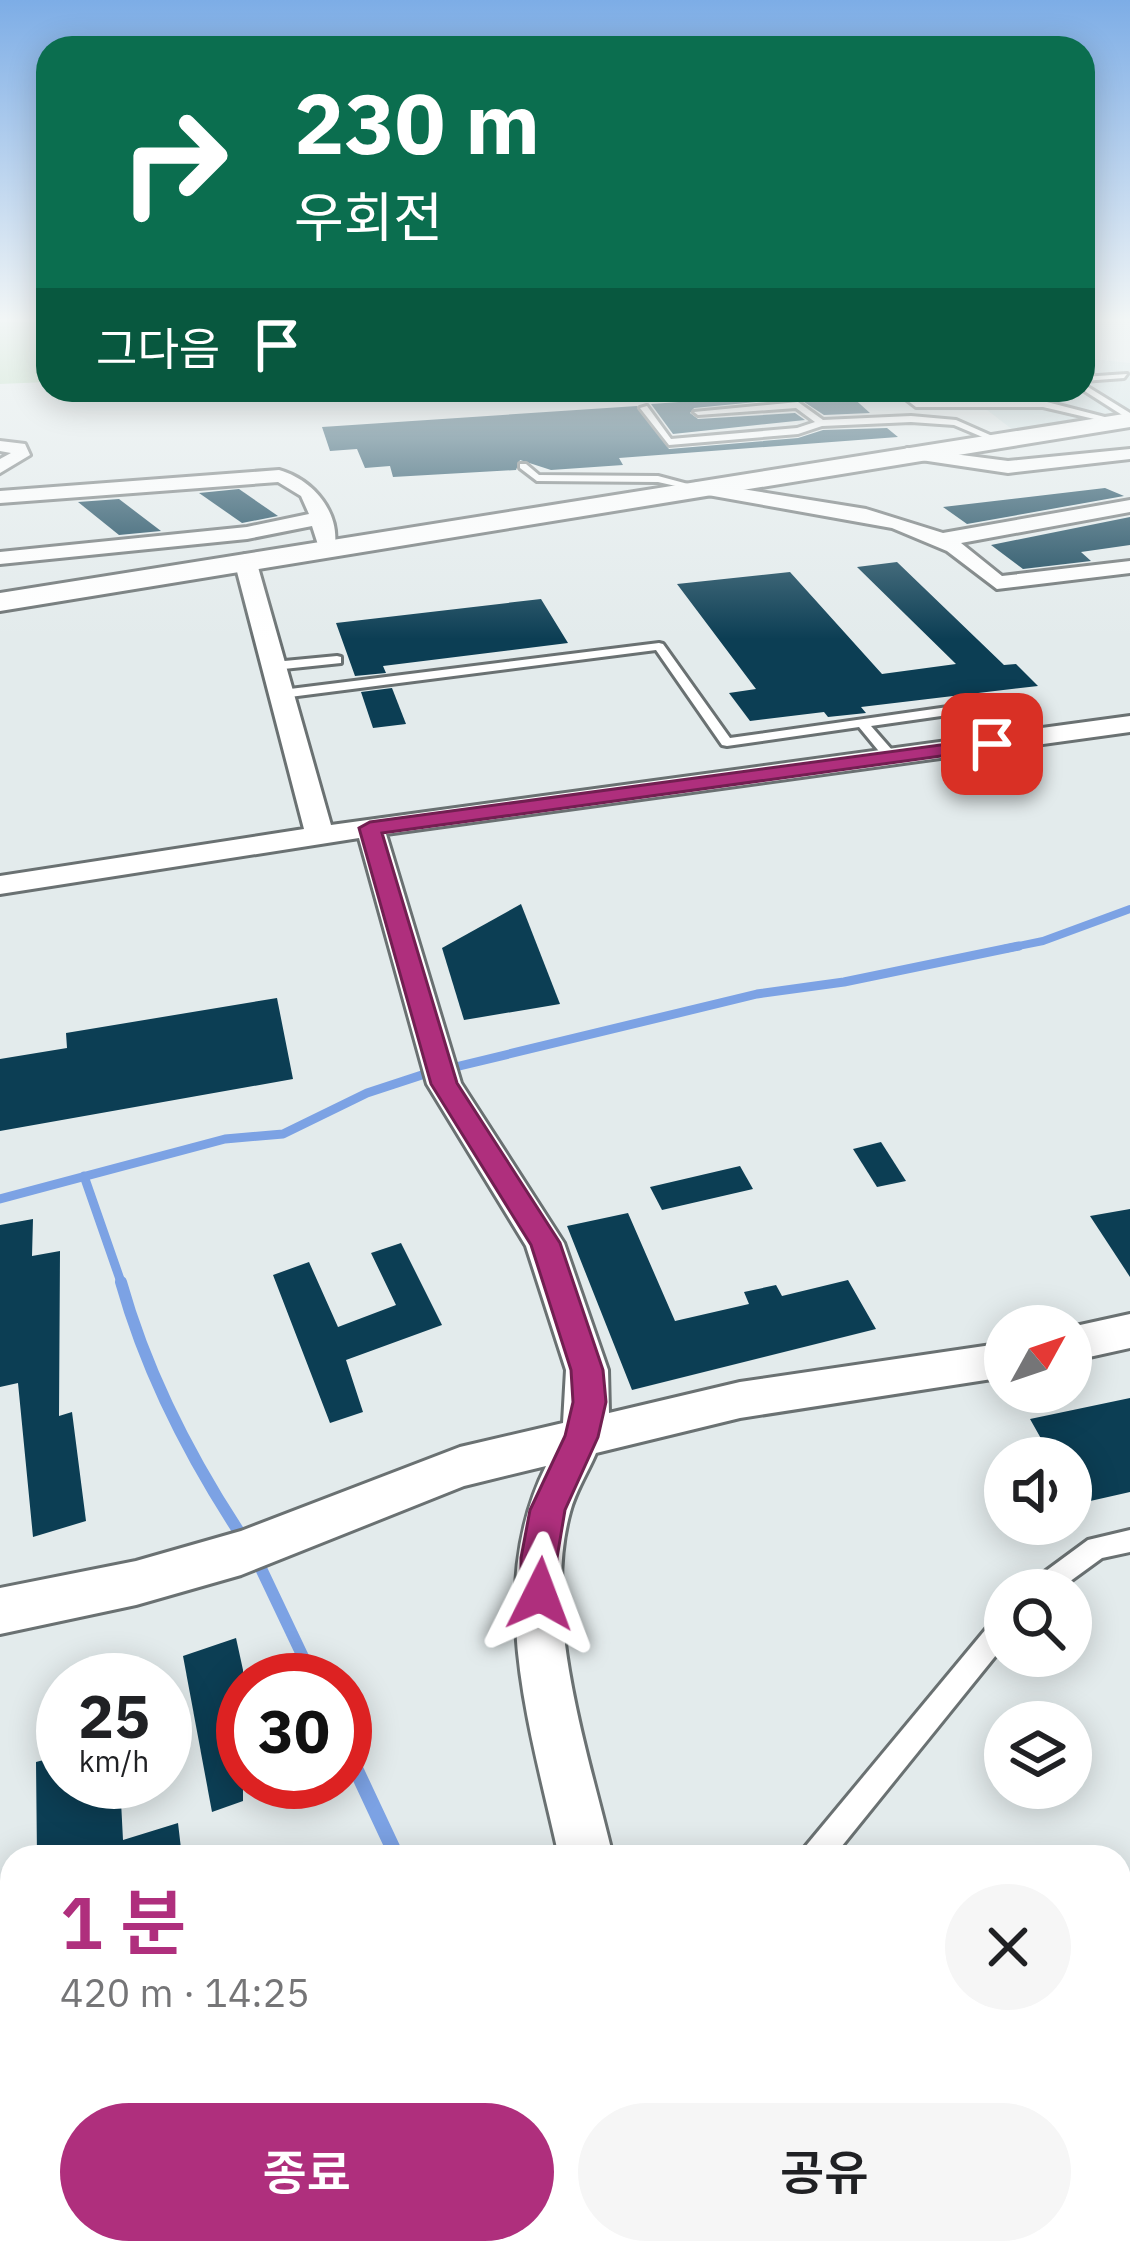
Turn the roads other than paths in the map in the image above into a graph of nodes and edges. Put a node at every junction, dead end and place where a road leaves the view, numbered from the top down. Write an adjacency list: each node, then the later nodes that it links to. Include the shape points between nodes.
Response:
1 (658, 428): 2 (lane, via 669,442)
2 (807, 428)
3 (959, 428): 5 (lane)
4 (1076, 428): 5 (street)
5 (994, 440): 7 (street)
6 (0, 446): 11 (street, via 21,455)
7 (907, 453): 9 (street); 12 (street)
8 (1130, 454): 9 (street)
9 (1032, 465): 15 (street)
10 (523, 466): 12 (lane, via 537,478 658,479)
11 (0, 467)
12 (698, 488): 18 (street, via 820,505); 19 (street)
13 (0, 497): 16 (street, via 279,476 307,486)
14 (1130, 506): 15 (street)
15 (1098, 511): 17 (street); 18 (street)
16 (320, 518): 19 (street); 20 (street)
17 (1130, 533)
18 (941, 540): 22 (street, via 997,583)
19 (327, 547): 21 (street)
20 (0, 558)
21 (245, 560): 23 (street); 25 (street)
22 (1130, 567)
23 (0, 602)
24 (337, 659): 25 (lane)
25 (274, 666): 26 (street)
26 (282, 694): 28 (lane, via 659,646 727,742); 32 (street)
27 (948, 711): 28 (lane)
28 (862, 723): 30 (lane)
29 (1130, 724): 30 (street)
30 (892, 758): 31 (street)
31 (370, 828): 32 (street); 37 (street, via 439,1070 545,1243 587,1370)
32 (320, 835): 33 (street)
33 (0, 885)
34 (1130, 1331): 35 (street)
35 (1092, 1339)
36 (984, 1363): 37 (street, via 740,1400)
37 (582, 1437): 40 (street, via 460,1467 136,1583); 42 (street, via 547,1510 539,1558 542,1666)
38 (1130, 1541): 39 (lane, via 1096,1548)
39 (1068, 1569)
40 (0, 1611)
41 (984, 1651): 43 (lane)
42 (583, 1845)
43 (825, 1845)

